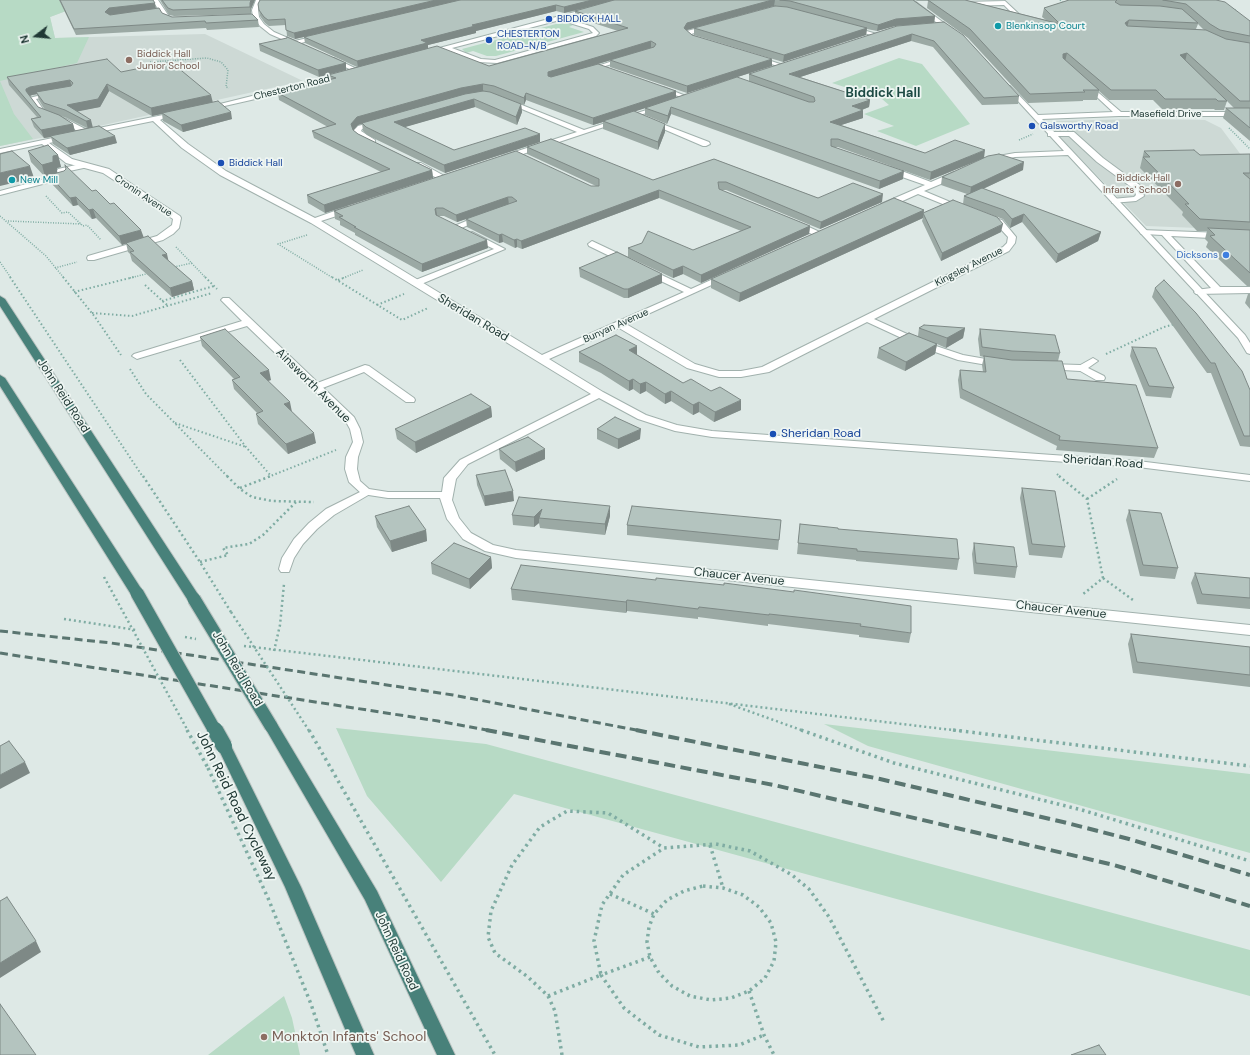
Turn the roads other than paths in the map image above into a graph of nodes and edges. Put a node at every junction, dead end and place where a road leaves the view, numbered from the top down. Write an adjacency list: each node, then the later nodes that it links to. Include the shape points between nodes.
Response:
1 (155, 0): 7 (street)
2 (909, 0): 15 (street, via 920,5)
3 (258, 1): 4 (street); 9 (street)
4 (266, 1)
5 (954, 4): 13 (street, via 1005,3 1018,16)
6 (597, 8): 11 (street)
7 (163, 11): 8 (street); 12 (street, via 168,19)
8 (155, 12)
9 (256, 17): 10 (street); 21 (street, via 272,33)
10 (248, 18)
11 (560, 18): 23 (street); 23 (street, via 591,28 596,33 495,62 480,61)
12 (187, 21)
13 (1038, 21)
14 (720, 24): 22 (street, via 689,32 694,39)
15 (944, 25): 16 (street); 19 (street)
16 (930, 26)
17 (847, 27): 20 (street, via 880,34)
18 (324, 36): 21 (street)
19 (959, 36)
20 (863, 40)
21 (294, 43): 24 (street)
22 (708, 43)
23 (445, 48): 25 (street)
24 (309, 49)
25 (423, 54)
26 (323, 55): 38 (street, Chesterton Road, via 362,70)
27 (753, 57): 30 (street, via 786,65)
28 (629, 58): 29 (street)
29 (599, 66): 31 (street); 32 (street)
30 (770, 71)
31 (614, 72)
32 (578, 73)
33 (1080, 79): 39 (street)
34 (1003, 82): 43 (street)
35 (651, 85): 41 (street, via 691,97)
36 (64, 92): 47 (street, via 32,98 43,113 64,120)
37 (499, 98): 46 (street)
38 (198, 110)
39 (1119, 114): 40 (street, Masefield Drive, via 1230,111); 43 (street, Masefield Drive)
40 (1250, 114)
41 (634, 115): 46 (street); 51 (street)
42 (169, 116): 44 (street)
43 (1035, 117): 48 (street)
44 (155, 119): 47 (street); 73 (street, Sheridan Road, via 185,146 223,173)
45 (382, 121): 50 (street, via 360,127 357,131)
46 (583, 132): 54 (street)
47 (86, 133): 49 (street)
48 (1051, 134): 53 (street); 66 (street, via 1070,134 1138,188 1140,196 1136,200)
49 (43, 142): 52 (street); 59 (street, Cronin Avenue, via 69,161)
50 (377, 144)
51 (706, 144)
52 (0, 151)
53 (1069, 152): 57 (street, via 1015,155); 66 (street)
54 (516, 154): 56 (street); 58 (street)
55 (410, 161): 62 (street)
56 (530, 161)
57 (984, 161)
58 (494, 162)
59 (86, 165): 65 (street, via 61,171 63,176); 79 (street, Cronin Avenue, via 106,171 177,218 176,226 160,238)
60 (879, 166): 63 (street)
61 (963, 171): 63 (street)
62 (444, 178)
63 (931, 185): 64 (street)
64 (917, 191): 68 (street); 69 (street)
65 (0, 193)
66 (1115, 201): 74 (street)
67 (358, 207): 73 (street)
68 (876, 210)
69 (969, 211)
70 (491, 215): 81 (street, via 453,226 501,249)
71 (984, 217): 88 (street, Kingsley Avenue, via 999,222 1008,231 1012,238 1006,249)
72 (785, 220): 77 (street, via 824,233)
73 (314, 221): 81 (street, Sheridan Road)
74 (1144, 232): 75 (street); 85 (street)
75 (1164, 233): 76 (street); 82 (street)
76 (1250, 237)
77 (806, 241)
78 (592, 244): 84 (street)
79 (91, 258)
80 (734, 273): 84 (street, Bunyan Avenue)
81 (420, 285): 94 (street, Sheridan Road)
82 (1218, 290): 83 (street); 85 (street)
83 (1250, 290)
84 (691, 292): 90 (street, Bunyan Avenue)
85 (1199, 292): 91 (street)
86 (0, 299): 110 (highway, John Reid Road, bridge, via 194,599 271,726 371,896)
87 (226, 300): 89 (street, Ainsworth Avenue)
88 (867, 319): 90 (street, Kingsley Avenue, via 765,370 741,374 719,374 690,366); 96 (street, via 924,345 961,358)
89 (248, 322): 93 (street); 101 (street, Ainsworth Avenue)
90 (619, 324): 94 (street, Bunyan Avenue)
91 (1247, 341): 92 (street)
92 (1250, 351)
93 (137, 356)
94 (542, 360): 102 (street, Sheridan Road)
95 (1093, 361): 98 (street)
96 (1010, 365)
97 (1041, 367): 98 (street)
98 (1080, 368): 100 (street)
99 (0, 378): 109 (highway, bridge, via 137,593 224,746 293,887)
100 (1100, 378)
101 (316, 387): 103 (street, via 365,368); 105 (street, Ainsworth Avenue, via 350,419 355,429 358,442 352,456 351,469 355,482)
102 (599, 394): 104 (street, Sheridan Road, via 642,417 675,428 712,434 1138,464); 106 (street, Chaucer Avenue, via 464,462 450,478)
103 (410, 400)
104 (1250, 478)
105 (366, 492): 106 (street); 107 (street, via 330,512 298,542 288,558)
106 (447, 496): 108 (street, Chaucer Avenue, via 453,519 466,536 489,548 516,554)
107 (285, 569)
108 (1250, 630)
109 (365, 1055)
110 (446, 1055)

